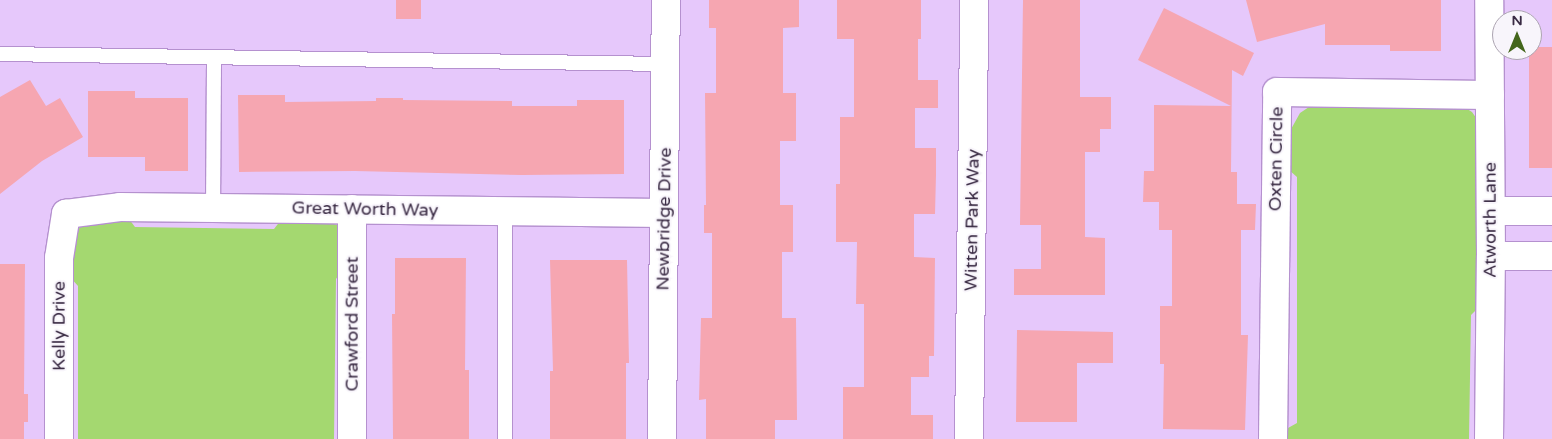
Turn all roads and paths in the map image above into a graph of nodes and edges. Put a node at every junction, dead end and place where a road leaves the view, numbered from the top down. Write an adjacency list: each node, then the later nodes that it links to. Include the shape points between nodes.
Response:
1 (666, 0): 6 (street, Newbridge Drive)
2 (974, 0): 21 (street, Witten Park Way)
3 (1489, 0): 7 (street, Atworth Lane)
4 (0, 54): 5 (lane)
5 (214, 57): 6 (lane); 8 (lane)
6 (666, 64): 13 (street, Newbridge Drive)
7 (1490, 95): 11 (street, Atworth Lane); 22 (street, Oxten Circle, via 1277,92)
8 (213, 208): 9 (street, Great Worth Way); 14 (street, Great Worth Way, via 120,208)
9 (352, 209): 10 (street, Great Worth Way); 18 (street, Crawford Street)
10 (505, 211): 13 (street, Great Worth Way); 19 (lane)
11 (1491, 211): 12 (street); 15 (street, Atworth Lane)
12 (1552, 211)
13 (663, 213): 20 (street, Newbridge Drive)
14 (66, 214): 17 (street, Kelly Drive, via 59,258)
15 (1491, 256): 16 (street); 23 (street, Atworth Lane)
16 (1552, 256)
17 (59, 439)
18 (352, 439)
19 (505, 439)
20 (662, 439)
21 (969, 439)
22 (1273, 439)
23 (1488, 439)

